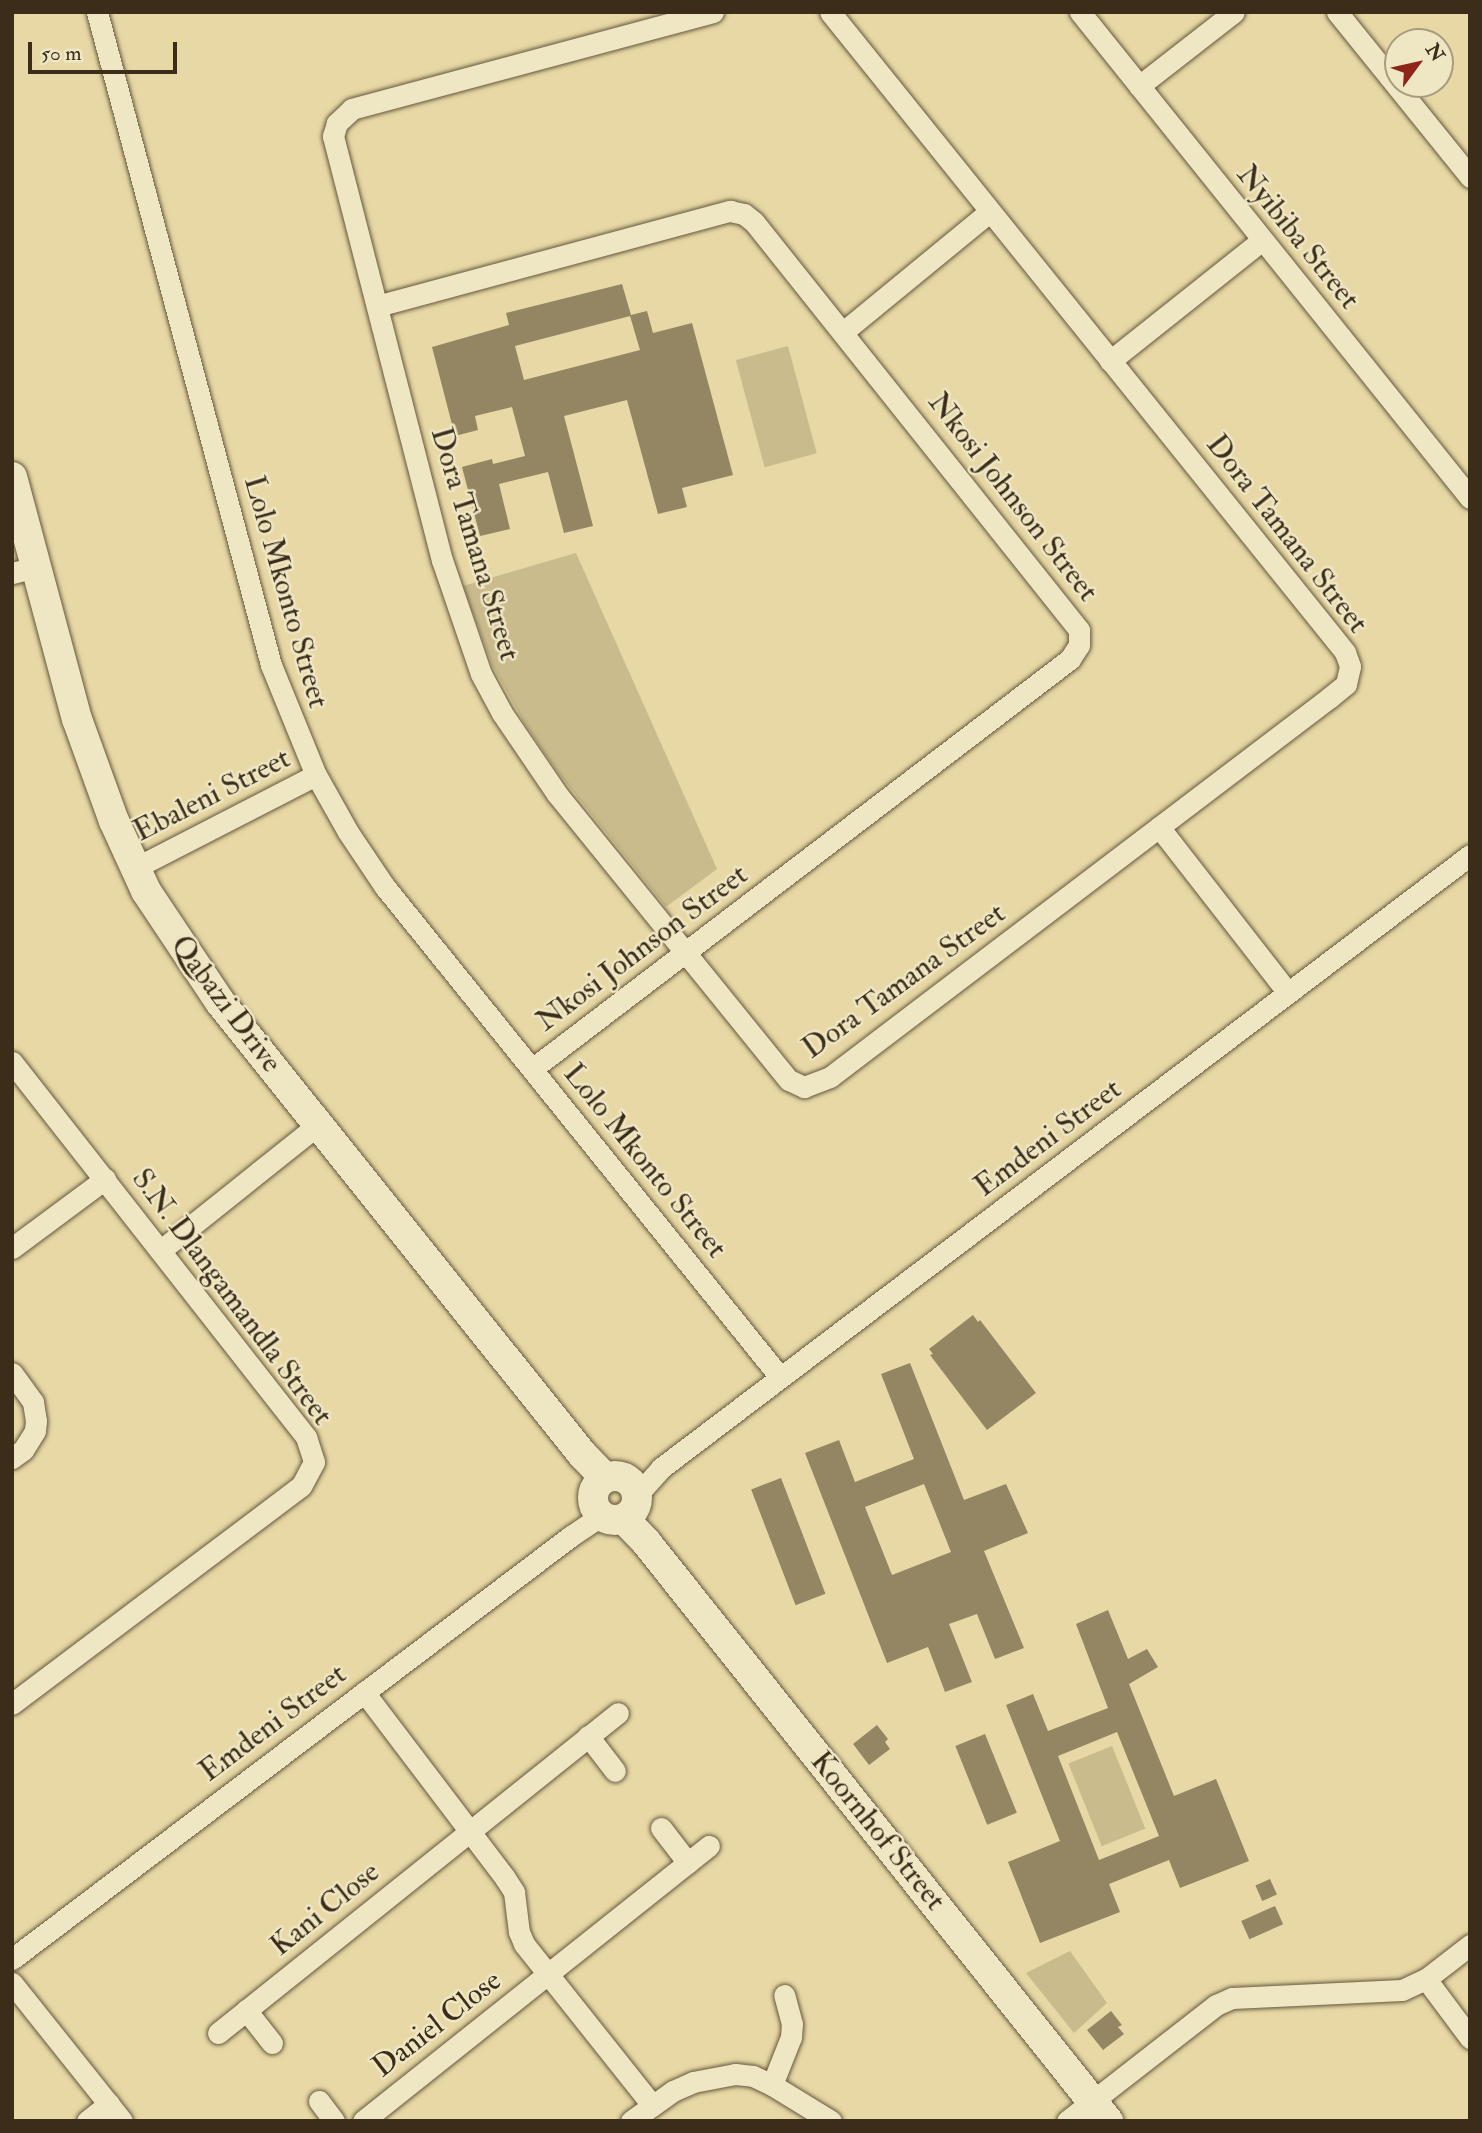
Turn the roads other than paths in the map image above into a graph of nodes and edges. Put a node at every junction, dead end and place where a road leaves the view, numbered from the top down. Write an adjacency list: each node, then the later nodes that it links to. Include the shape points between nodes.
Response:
1 (97, 12): 18 (street, Lolo Mkonto Street, via 271,665)
2 (713, 12): 7 (street, Dora Tamana Street)
3 (830, 12): 10 (street, Dora Tamana Street)
4 (1080, 12): 8 (street, Nyibiba Street)
5 (1234, 12): 8 (street)
6 (1337, 12): 9 (street)
7 (679, 16): 12 (street, Dora Tamana Street, via 352,109 343,116 333,136)
8 (1139, 86): 11 (street, Nyibiba Street)
9 (1470, 177)
10 (989, 212): 13 (street); 14 (street, Dora Tamana Street)
11 (1262, 240): 14 (street); 16 (street, Nyibiba Street)
12 (377, 306): 13 (street, Nkosi Johnson Street, via 737,212 754,222); 22 (street, Dora Tamana Street, via 442,560 481,674 551,785)
13 (843, 332): 22 (street, Nkosi Johnson Street, via 1076,623 1079,645 1070,659)
14 (1111, 361): 19 (street, Dora Tamana Street, via 1345,652 1350,666 1346,684)
15 (12, 477): 17 (street, Qabazi Drive)
16 (1470, 498)
17 (24, 570): 21 (street, Qabazi Drive)
18 (316, 775): 21 (street, Ebaleni Street); 25 (street, Lolo Mkonto Street, via 385,887)
19 (1159, 827): 22 (street, Dora Tamana Street, via 814,1085 804,1087 789,1080); 23 (street)
20 (1470, 855): 23 (street, Emdeni Street)
21 (135, 868): 26 (street, Qabazi Drive, via 166,924 213,991)
22 (686, 953): 25 (street, Nkosi Johnson Street)
23 (1288, 993): 31 (street, Emdeni Street)
24 (12, 1062): 27 (street, S.N. Dlangamandla Street)
25 (532, 1069): 31 (street, Lolo Mkonto Street)
26 (319, 1124): 29 (street); 33 (street, Qabazi Drive)
27 (105, 1179): 28 (street); 29 (street, S.N. Dlangamandla Street)
28 (12, 1248)
29 (161, 1250): 35 (street, S.N. Dlangamandla Street, via 306,1437 314,1462 301,1486)
30 (12, 1373): 32 (street, via 33,1402 36,1421 35,1432)
31 (780, 1377): 33 (street, Emdeni Street)
32 (12, 1458)
33 (615, 1498): 34 (street, Emdeni Street); 56 (street, Koornhof Street)
34 (364, 1692): 40 (street); 44 (street, Emdeni Street)
35 (12, 1704)
36 (618, 1713): 37 (street, Kani Close)
37 (588, 1736): 38 (street); 40 (street, Kani Close)
38 (615, 1771)
39 (661, 1828): 42 (street)
40 (470, 1831): 45 (street, via 514,1892 521,1938); 49 (street, Kani Close)
41 (709, 1846): 42 (street, Daniel Close)
42 (688, 1863): 45 (street, Daniel Close)
43 (1470, 1945): 46 (street)
44 (12, 1959)
45 (547, 1974): 55 (street); 60 (street, Daniel Close)
46 (1426, 1979): 51 (street); 56 (street, via 1402,1990 1232,1998 1204,2012)
47 (12, 1983): 57 (street)
48 (784, 1995): 53 (street, via 791,2037)
49 (246, 2010): 50 (street, Kani Close); 52 (street)
50 (218, 2033)
51 (1470, 2038)
52 (272, 2043)
53 (772, 2085): 55 (street, via 734,2074 692,2082); 62 (street)
54 (319, 2101): 59 (street)
55 (652, 2105): 61 (street)
56 (1100, 2111): 63 (street)
57 (116, 2113): 58 (street)
58 (88, 2121)
59 (334, 2121)
60 (363, 2121)
61 (631, 2121)
62 (831, 2121)
63 (1067, 2121)

